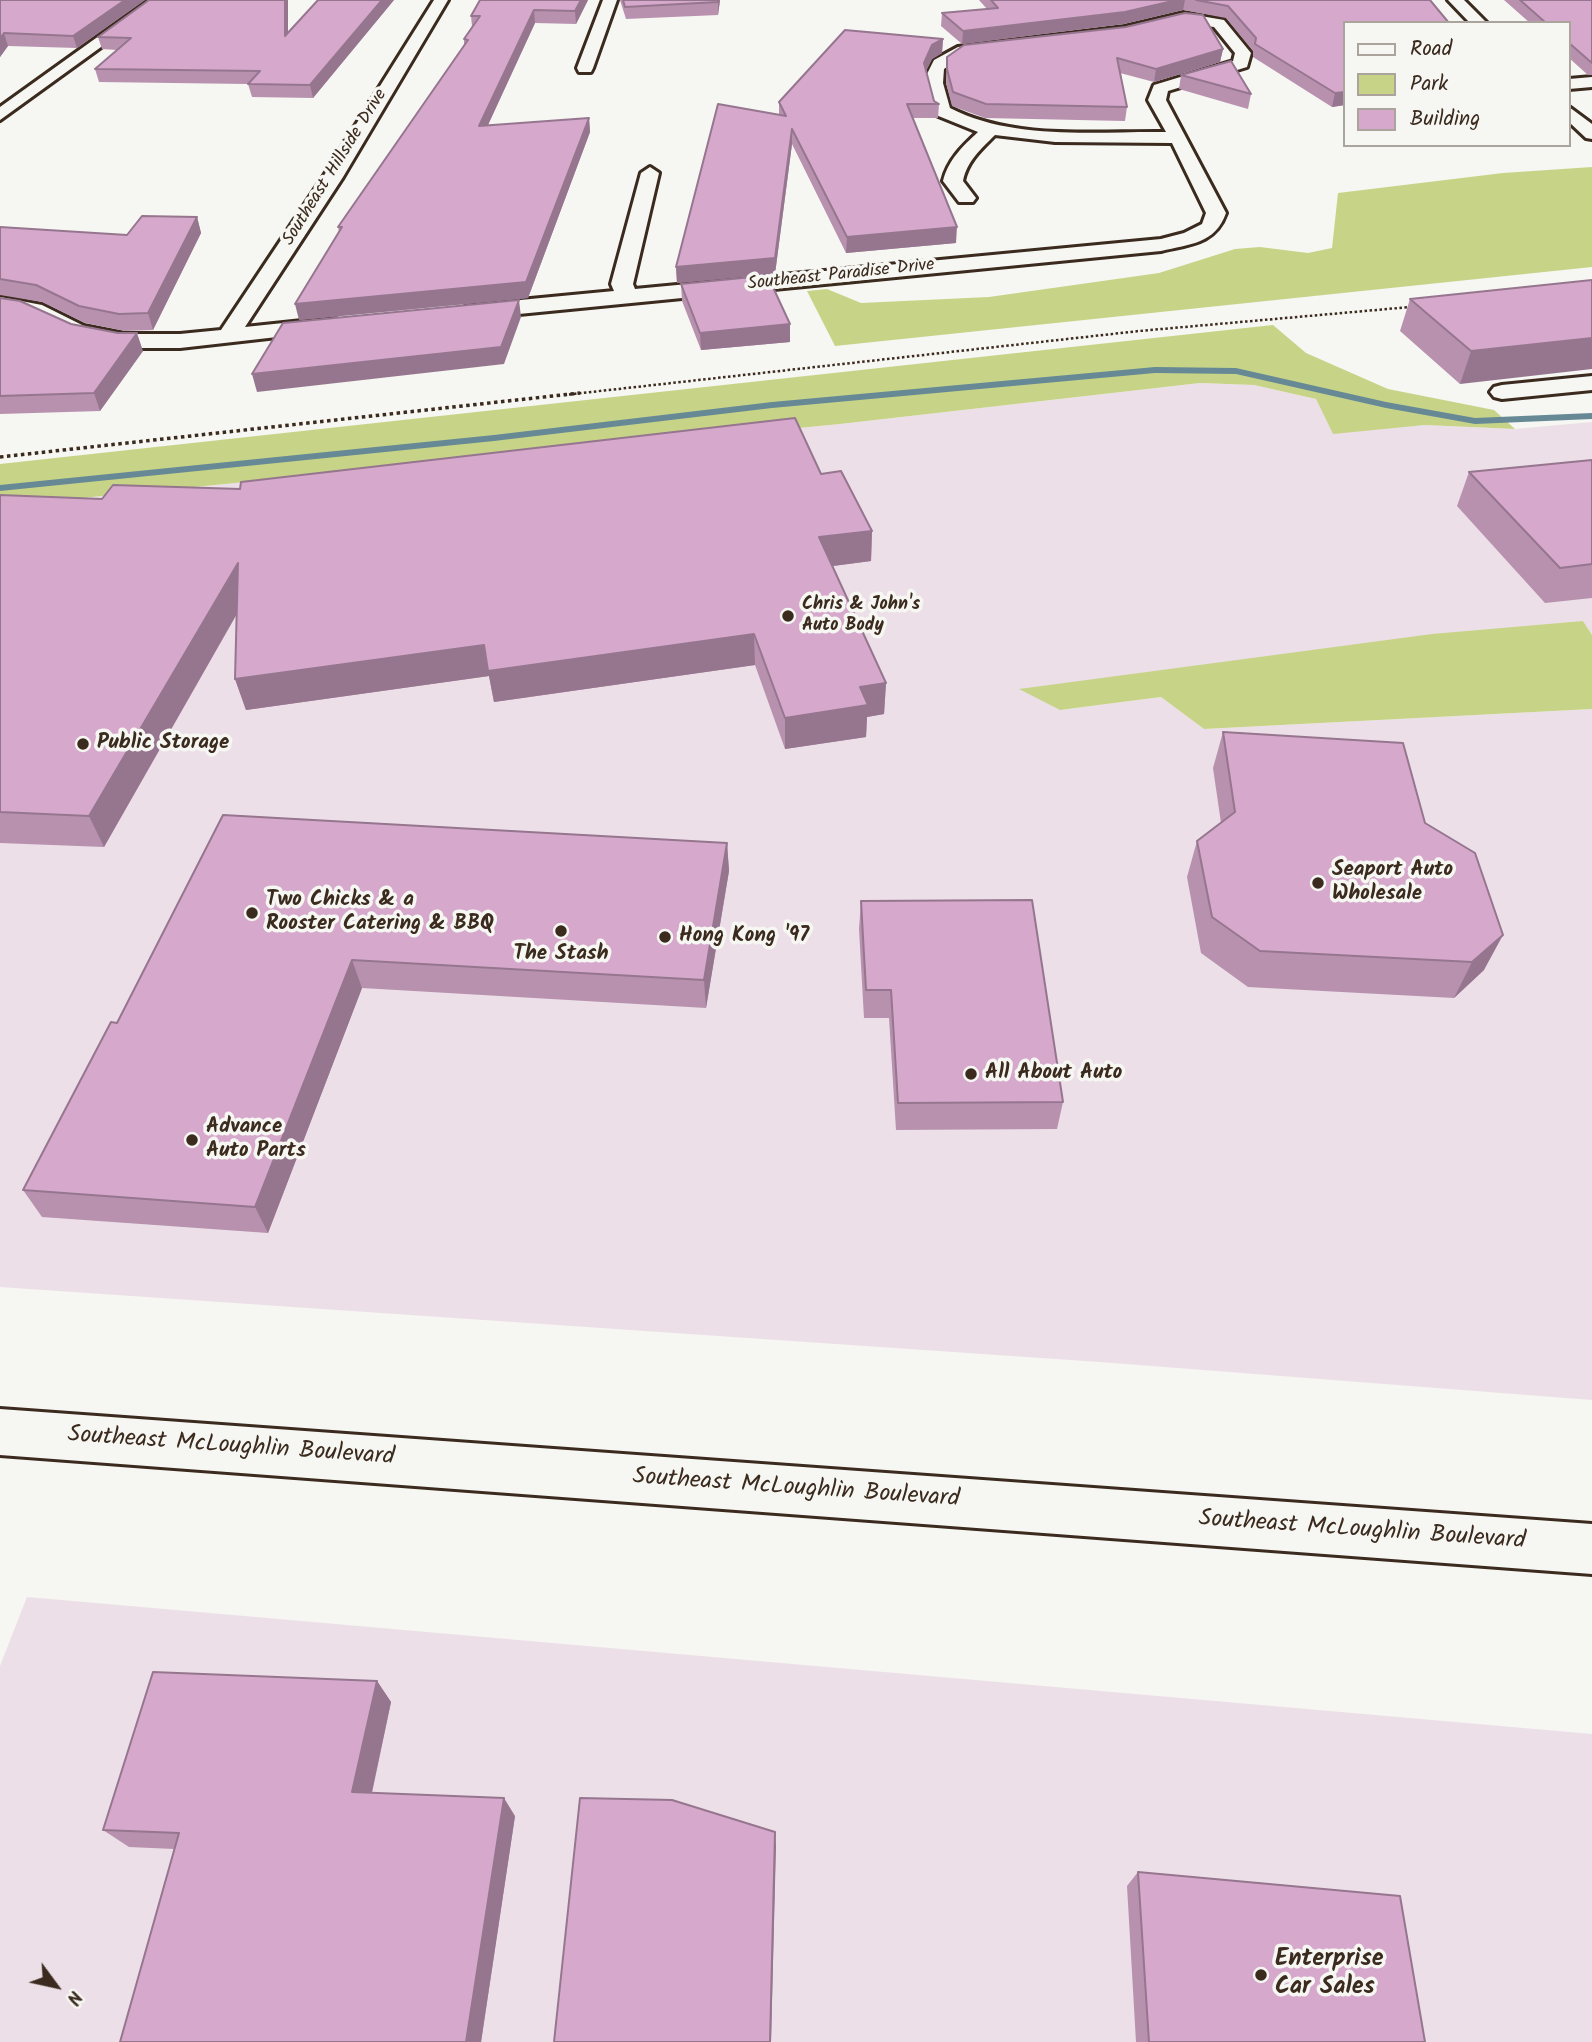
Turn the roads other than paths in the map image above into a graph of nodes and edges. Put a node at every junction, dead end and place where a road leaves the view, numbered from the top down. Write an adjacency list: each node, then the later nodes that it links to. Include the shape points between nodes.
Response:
1 (159, 0): 10 (street)
2 (440, 0): 20 (street, Southeast Hillside Drive, via 333,177)
3 (610, 0): 6 (street)
4 (1455, 0): 5 (street)
5 (1477, 21)
6 (585, 68)
7 (1592, 82): 8 (street)
8 (1571, 84)
9 (1571, 114): 12 (street)
10 (0, 115)
11 (990, 131): 13 (street, Southeast Paradise Drive); 13 (street, Southeast Paradise Drive, via 942,111 933,71 939,60 972,48 1124,32 1183,18 1219,23 1243,53 1241,64 1160,89 1157,100); 15 (street, via 954,174 953,180)
12 (1592, 134)
13 (1178, 138): 16 (street, Southeast Paradise Drive, via 1216,213 1211,227 1191,238 1161,245)
14 (650, 173): 16 (street, via 622,284)
15 (966, 198)
16 (627, 297): 18 (street, Southeast Paradise Drive)
17 (0, 304): 20 (street, via 34,310 78,332 125,341)
18 (448, 314)
19 (352, 323): 20 (street)
20 (229, 335)
21 (1592, 383): 22 (street)
22 (1502, 392)
23 (2, 1438): 24 (street, Southeast McLoughlin Boulevard)
24 (1592, 1549)

